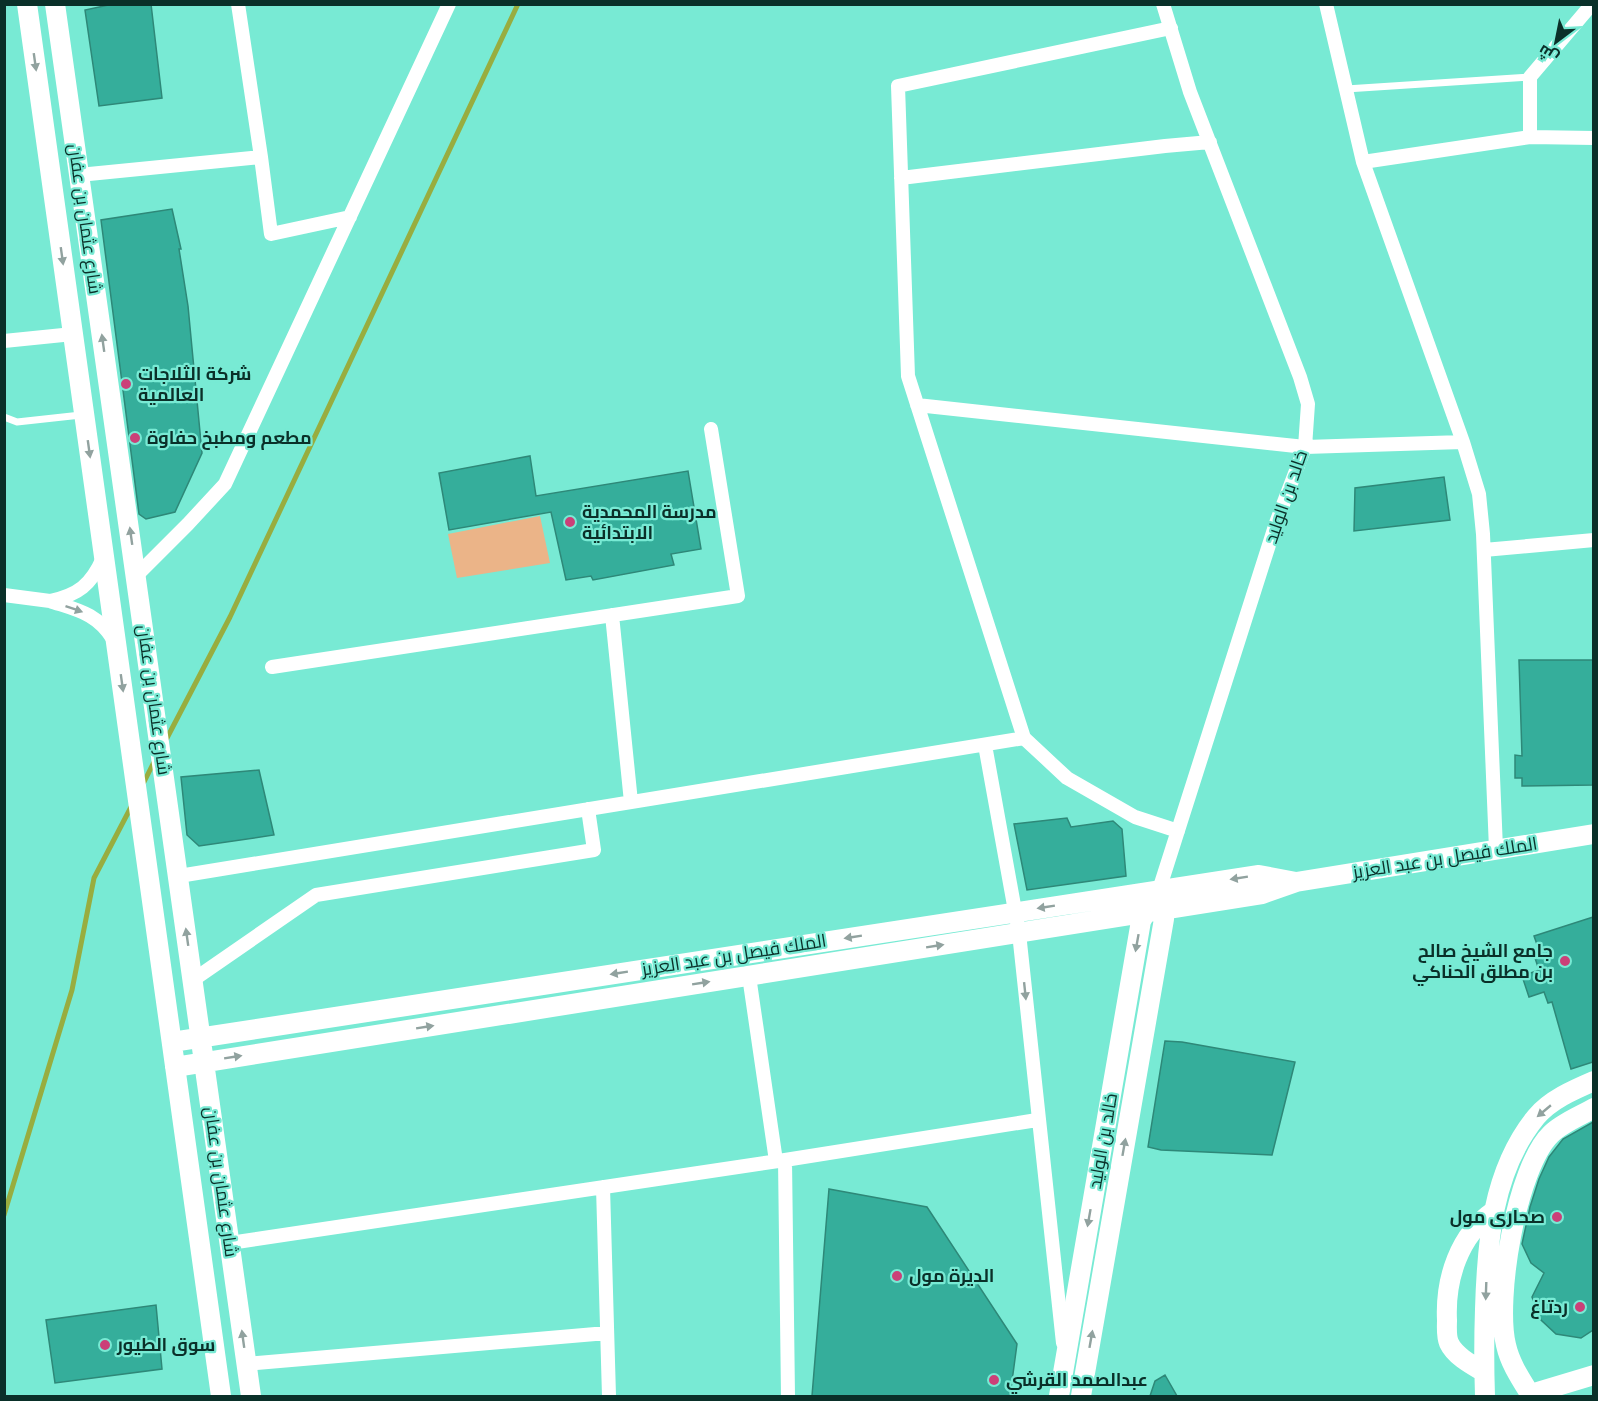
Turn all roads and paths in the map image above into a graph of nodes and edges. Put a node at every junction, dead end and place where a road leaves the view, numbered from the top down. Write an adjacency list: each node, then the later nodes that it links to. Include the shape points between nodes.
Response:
1 (27, 4): 19 (street, شارع عثمان بن عفان, one-way to 19)
2 (55, 4): 16 (street, شارع عثمان بن عفان)
3 (238, 4): 14 (street)
4 (449, 4): 18 (street)
5 (1163, 4): 8 (street, خالد بن الوليد)
6 (1326, 4): 10 (street)
7 (1592, 4): 9 (street)
8 (1171, 28): 13 (street, خالد بن الوليد); 17 (street, via 898,86)
9 (1530, 77): 10 (lane); 11 (street)
10 (1346, 89): 15 (street)
11 (1530, 137): 12 (street); 15 (street)
12 (1593, 138)
13 (1210, 142): 17 (street); 26 (street, خالد بن الوليد, via 1300,377 1308,404)
14 (261, 157): 16 (street); 18 (street, via 271,234)
15 (1362, 162): 25 (street)
16 (79, 175): 30 (street, شارع عثمان بن عفان, one-way to 16)
17 (901, 178): 21 (street, via 908,376)
18 (350, 217): 30 (street, via 225,484)
19 (73, 334): 20 (street); 22 (street, شارع عثمان بن عفان)
20 (4, 341)
21 (917, 405): 26 (street); 36 (street)
22 (84, 414): 23 (lane, via 16,423); 29 (street, شارع عثمان بن عفان, one-way to 29)
23 (4, 417)
24 (711, 429): 33 (street, via 738,596)
25 (1462, 442): 26 (street); 28 (street, via 1479,494)
26 (1305, 447): 40 (street, خالد بن الوليد, via 1276,523)
27 (1593, 540): 28 (street)
28 (1484, 550): 42 (street)
29 (104, 556): 32 (street, via 83,587 72,596); 34 (street, شارع عثمان بن عفان)
30 (136, 576): 43 (street, شارع عثمان بن عفان)
31 (4, 595): 32 (street)
32 (50, 601): 34 (street, one-way to 34, via 93,616 106,627)
33 (612, 615): 35 (street); 38 (street)
34 (117, 645): 52 (street, شارع عثمان بن عفان, one-way to 52)
35 (272, 667)
36 (1024, 738): 37 (street); 40 (street, via 1067,778 1135,817)
37 (985, 745): 38 (street); 46 (street)
38 (632, 802): 39 (street)
39 (588, 809): 43 (street); 50 (street, via 594,850 316,895)
40 (1178, 831): 45 (street, خالد بن الوليد)
41 (1593, 834): 42 (street, الملك فيصل بن عبد العزيز)
42 (1496, 849): 44 (street, الملك فيصل بن عبد العزيز)
43 (178, 876): 50 (street, شارع عثمان بن عفان, one-way to 43)
44 (1296, 882): 45 (street, الملك فيصل بن عبد العزيز, one-way to 45, via 1259,874); 47 (street, الملك فيصل بن عبد العزيز, via 1262,894)
45 (1159, 890): 46 (street, الملك فيصل بن عبد العزيز, one-way to 46); 47 (street, خالد بن الوليد)
46 (1015, 912): 48 (street); 51 (street, الملك فيصل بن عبد العزيز, one-way to 51)
47 (1154, 912): 48 (street, الملك فيصل بن عبد العزيز); 63 (street, خالد بن الوليد, one-way to 63, via 1141,921); 73 (street, خالد بن الوليد, one-way to 47, via 1164,919)
48 (1019, 933): 49 (street, الملك فيصل بن عبد العزيز, one-way to 48); 57 (street, one-way to 57)
49 (749, 976): 53 (street, الملك فيصل بن عبد العزيز, one-way to 49); 58 (street)
50 (194, 980): 51 (street, شارع عثمان بن عفان)
51 (201, 1037): 52 (street, الملك فيصل بن عبد العزيز); 53 (street, شارع عثمان بن عفان)
52 (172, 1042): 54 (street, شارع عثمان بن عفان)
53 (205, 1062): 54 (street, الملك فيصل بن عبد العزيز); 61 (street, شارع عثمان بن عفان)
54 (175, 1067): 68 (street, شارع عثمان بن عفان)
55 (1593, 1081): 60 (street, one-way to 60, via 1565,1093 1537,1116 1514,1149)
56 (1593, 1108): 67 (street, via 1551,1134 1532,1161 1516,1205 1503,1318 1511,1358)
57 (1037, 1120): 58 (street); 63 (street)
58 (780, 1161): 59 (street); 71 (street)
59 (603, 1187): 61 (street); 62 (street)
60 (1494, 1211): 65 (street, one-way to 65, via 1486,1261); 65 (street, via 1475,1228 1461,1250 1446,1302 1450,1344 1463,1359)
61 (230, 1243): 64 (street, شارع عثمان بن عفان, one-way to 61)
62 (607, 1333): 64 (street); 70 (street)
63 (1065, 1360): 72 (street, خالد بن الوليد)
64 (246, 1364): 69 (street, شارع عثمان بن عفان)
65 (1484, 1372): 74 (street)
66 (1593, 1375): 67 (street)
67 (1532, 1395)
68 (221, 1396)
69 (251, 1396)
70 (609, 1396)
71 (788, 1396)
72 (1059, 1396)
73 (1082, 1396)
74 (1485, 1396)

